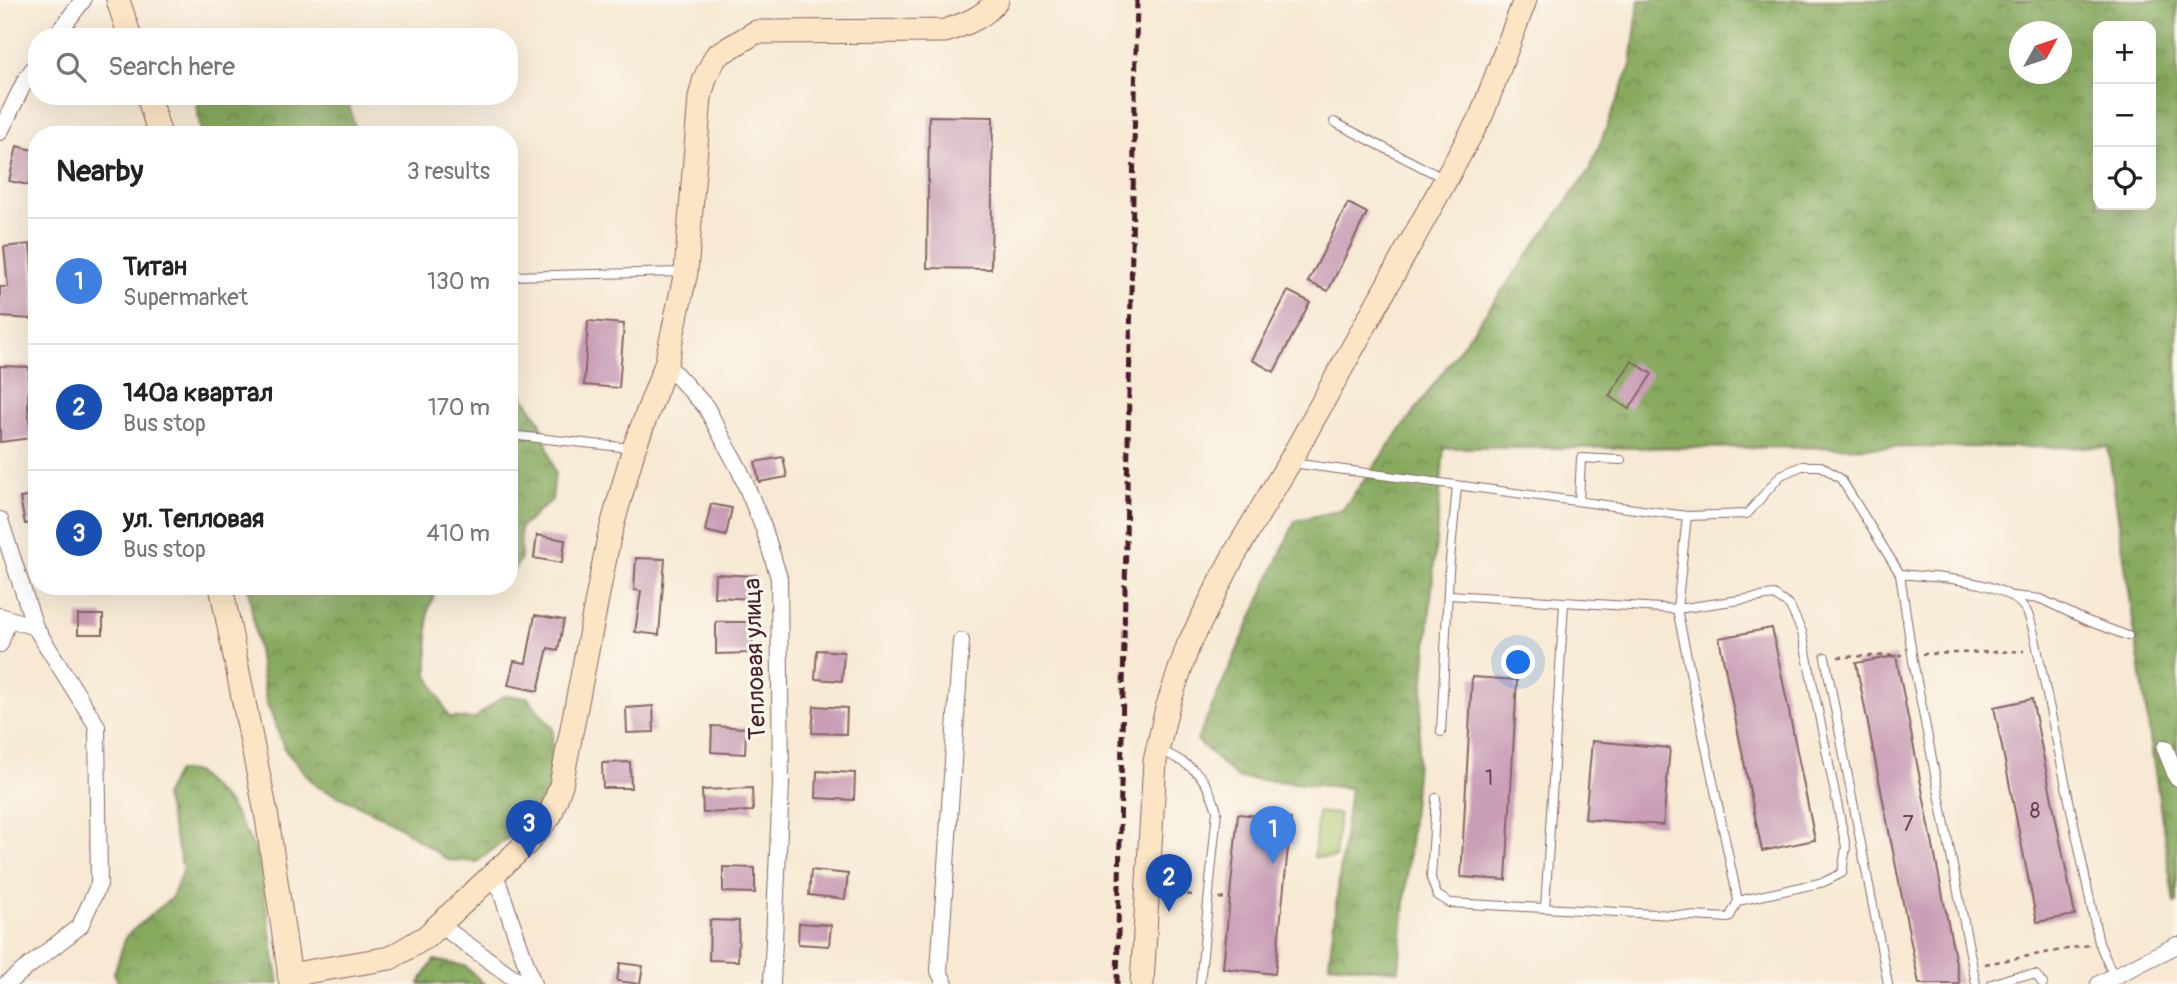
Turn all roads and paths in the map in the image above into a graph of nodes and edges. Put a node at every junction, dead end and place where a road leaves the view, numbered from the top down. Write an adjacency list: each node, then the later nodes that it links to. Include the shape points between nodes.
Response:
1 (83, 0): 5 (street)
2 (118, 0): 6 (street)
3 (997, 0): 13 (street, via 972,22 945,31 756,32 716,56 700,97)
4 (1524, 0): 12 (street, via 1482,114)
5 (62, 28)
6 (127, 28)
7 (28, 76): 11 (street)
8 (151, 105): 10 (street)
9 (1334, 122): 12 (lane)
10 (157, 126)
11 (0, 132)
12 (1446, 180): 19 (street)
13 (686, 272): 14 (lane); 15 (street)
14 (518, 276)
15 (666, 364): 17 (street); 57 (street, Тепловая улица, via 706,407 740,471 779,578 780,784)
16 (518, 436): 17 (lane)
17 (634, 448): 43 (street, via 609,537 561,785 550,816)
18 (1620, 460): 21 (lane, via 1581,458)
19 (1289, 463): 20 (lane); 40 (street, via 1234,555 1188,646)
20 (1457, 486): 21 (lane); 26 (lane)
21 (1579, 500): 22 (lane)
22 (1687, 516): 24 (lane, via 1747,514 1782,475 1802,466 1821,467 1841,479); 29 (lane)
23 (0, 520): 31 (street)
24 (1900, 573): 27 (lane, via 1980,584); 36 (lane)
25 (223, 595): 53 (street, via 267,818)
26 (1449, 595): 28 (lane); 38 (lane)
27 (2013, 596): 32 (lane, via 2041,599); 35 (lane, via 2027,612)
28 (1564, 604): 29 (lane); 47 (lane)
29 (1677, 609): 46 (lane); 46 (lane, via 1774,595 1790,606 1802,632 1846,847 1842,873 1824,882)
30 (4, 618): 31 (street); 34 (street)
31 (35, 627): 54 (street, via 97,726 99,884 80,926)
32 (2128, 636)
33 (961, 641): 58 (street, via 939,971)
34 (0, 644)
35 (2038, 650): 36 (path); 49 (lane)
36 (1912, 654): 37 (path); 51 (lane)
37 (1825, 657): 61 (lane)
38 (1441, 732)
39 (2165, 748): 41 (street)
40 (1158, 749): 59 (street); 60 (lane, via 1190,766 1210,788 1217,811)
41 (2177, 778)
42 (1436, 798): 47 (lane, via 1431,878 1437,895 1450,903)
43 (495, 874): 48 (street); 56 (street)
44 (1164, 893): 45 (path)
45 (1190, 895)
46 (1738, 901): 47 (lane, via 1729,918)
47 (1545, 908)
48 (440, 925): 53 (street, via 390,958); 55 (street)
49 (2099, 943): 51 (path); 52 (lane)
50 (2177, 945): 65 (street)
51 (1973, 967): 62 (lane)
52 (2110, 968)
53 (290, 980)
54 (6, 984)
55 (522, 984)
56 (533, 984)
57 (772, 984)
58 (945, 984)
59 (1142, 984)
60 (1200, 984)
61 (1888, 984)
62 (1976, 984)
63 (1992, 984): 64 (lane, via 2036,975)
64 (2043, 984)
65 (2099, 984)

